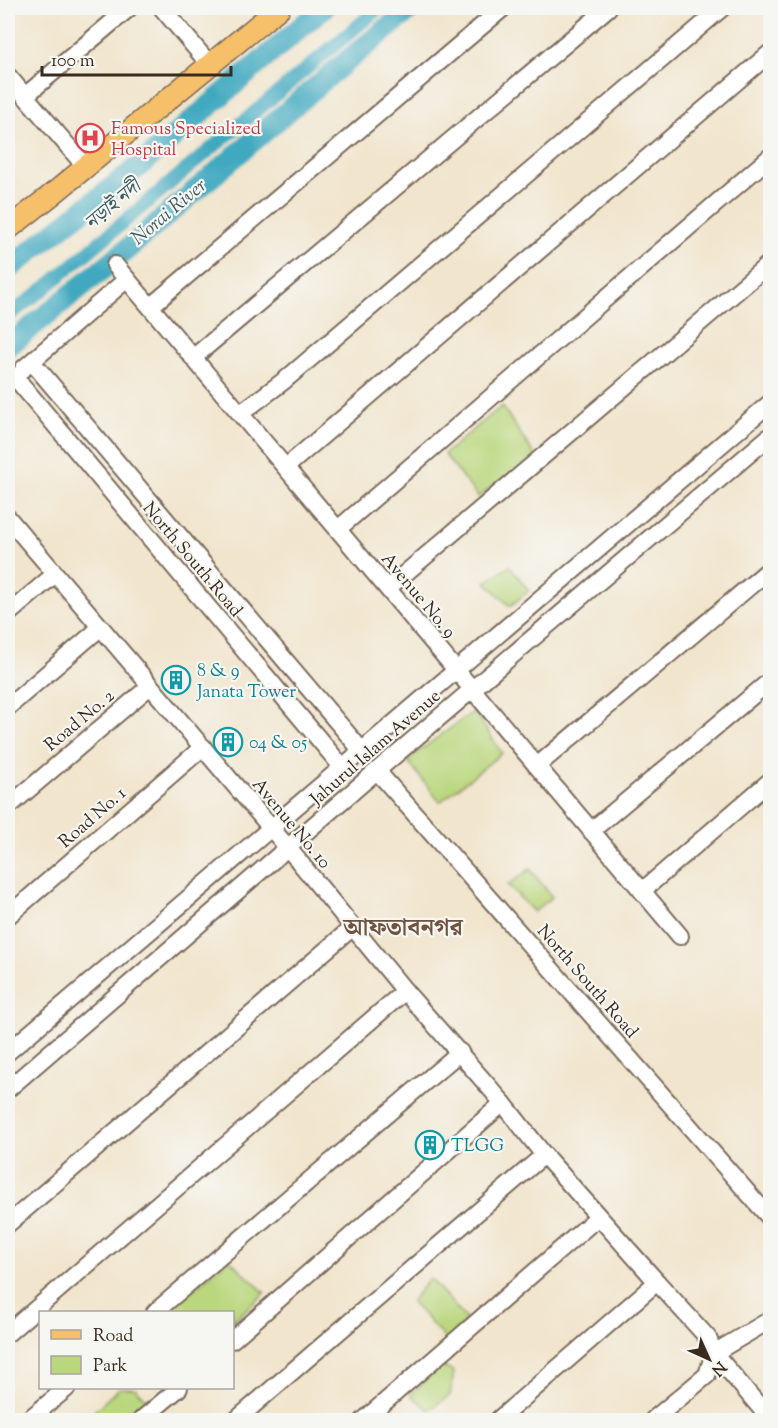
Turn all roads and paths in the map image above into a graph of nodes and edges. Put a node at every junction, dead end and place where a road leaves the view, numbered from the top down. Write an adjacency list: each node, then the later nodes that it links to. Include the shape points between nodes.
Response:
1 (129, 8): 10 (street)
2 (162, 8): 8 (street)
3 (279, 8): 8 (main road)
4 (503, 8): 17 (street)
5 (608, 8): 18 (street)
6 (722, 8): 22 (street)
7 (771, 52): 24 (street)
8 (210, 65): 12 (main road)
9 (8, 76): 10 (street)
10 (25, 96): 12 (street)
11 (771, 157): 26 (street)
12 (85, 166): 13 (main road)
13 (8, 229)
14 (771, 264): 29 (street)
15 (115, 265): 16 (street, Avenue No. 9)
16 (127, 279): 17 (street, Avenue No. 9); 19 (street)
17 (151, 306): 18 (street, Avenue No. 9)
18 (194, 357): 22 (street, Avenue No. 9)
19 (32, 362): 20 (street); 38 (street, North South Road)
20 (11, 379): 40 (street, North South Road)
21 (771, 403): 32 (street, Jahurul Islam Avenue)
22 (241, 413): 24 (street, Avenue No. 9)
23 (771, 436): 35 (street, Jahurul Islam Avenue)
24 (286, 468): 26 (street, Avenue No. 9)
25 (9, 523): 28 (street, Avenue No. 10)
26 (338, 529): 29 (street, Avenue No. 9)
27 (771, 569): 39 (street)
28 (55, 573): 30 (street); 31 (street, Avenue No. 10)
29 (388, 588): 32 (street, Avenue No. 9)
30 (8, 614)
31 (100, 628): 34 (street, Avenue No. 10); 36 (street)
32 (456, 669): 35 (street, Avenue No. 9); 38 (street, Jahurul Islam Avenue)
33 (771, 681): 45 (street)
34 (149, 687): 37 (street, Avenue No. 10); 43 (street, Road No. 2)
35 (472, 689): 39 (street, Avenue No. 9); 41 (street, Jahurul Islam Avenue)
36 (8, 707)
37 (203, 747): 44 (street, Avenue No. 10); 48 (street, Road No. 1)
38 (362, 751): 40 (street, Jahurul Islam Avenue)
39 (537, 766): 45 (street, Avenue No. 9)
40 (343, 768): 44 (street, Jahurul Islam Avenue)
41 (376, 771): 46 (street, Jahurul Islam Avenue); 58 (street, North South Road)
42 (771, 782): 47 (street)
43 (8, 807)
44 (271, 828): 46 (street, Avenue No. 10); 52 (street, Jahurul Islam Avenue)
45 (591, 831): 47 (street, Avenue No. 9)
46 (288, 848): 49 (street, Avenue No. 10); 54 (street, Jahurul Islam Avenue)
47 (642, 891): 50 (street, Avenue No. 9)
48 (8, 916)
49 (353, 927): 51 (street, Avenue No. 10); 59 (street)
50 (681, 936)
51 (405, 991): 53 (street, Avenue No. 10); 63 (street)
52 (8, 1052)
53 (460, 1052): 55 (street, Avenue No. 10); 61 (street)
54 (8, 1089)
55 (503, 1103): 56 (street, Avenue No. 10); 64 (street)
56 (544, 1155): 57 (street, Avenue No. 10); 71 (street)
57 (598, 1217): 60 (street, Avenue No. 10); 72 (street)
58 (771, 1218)
59 (8, 1224)
60 (657, 1282): 65 (street, Avenue No. 10, via 708,1338); 73 (street)
61 (155, 1311)
62 (771, 1320): 65 (street)
63 (8, 1333)
64 (234, 1338)
65 (714, 1353): 68 (street, Avenue No. 10); 74 (street, via 707,1375)
66 (66, 1389): 69 (street)
67 (178, 1389): 70 (street)
68 (771, 1419)
69 (28, 1420)
70 (141, 1420)
71 (236, 1420)
72 (364, 1420)
73 (498, 1420)
74 (653, 1420)

